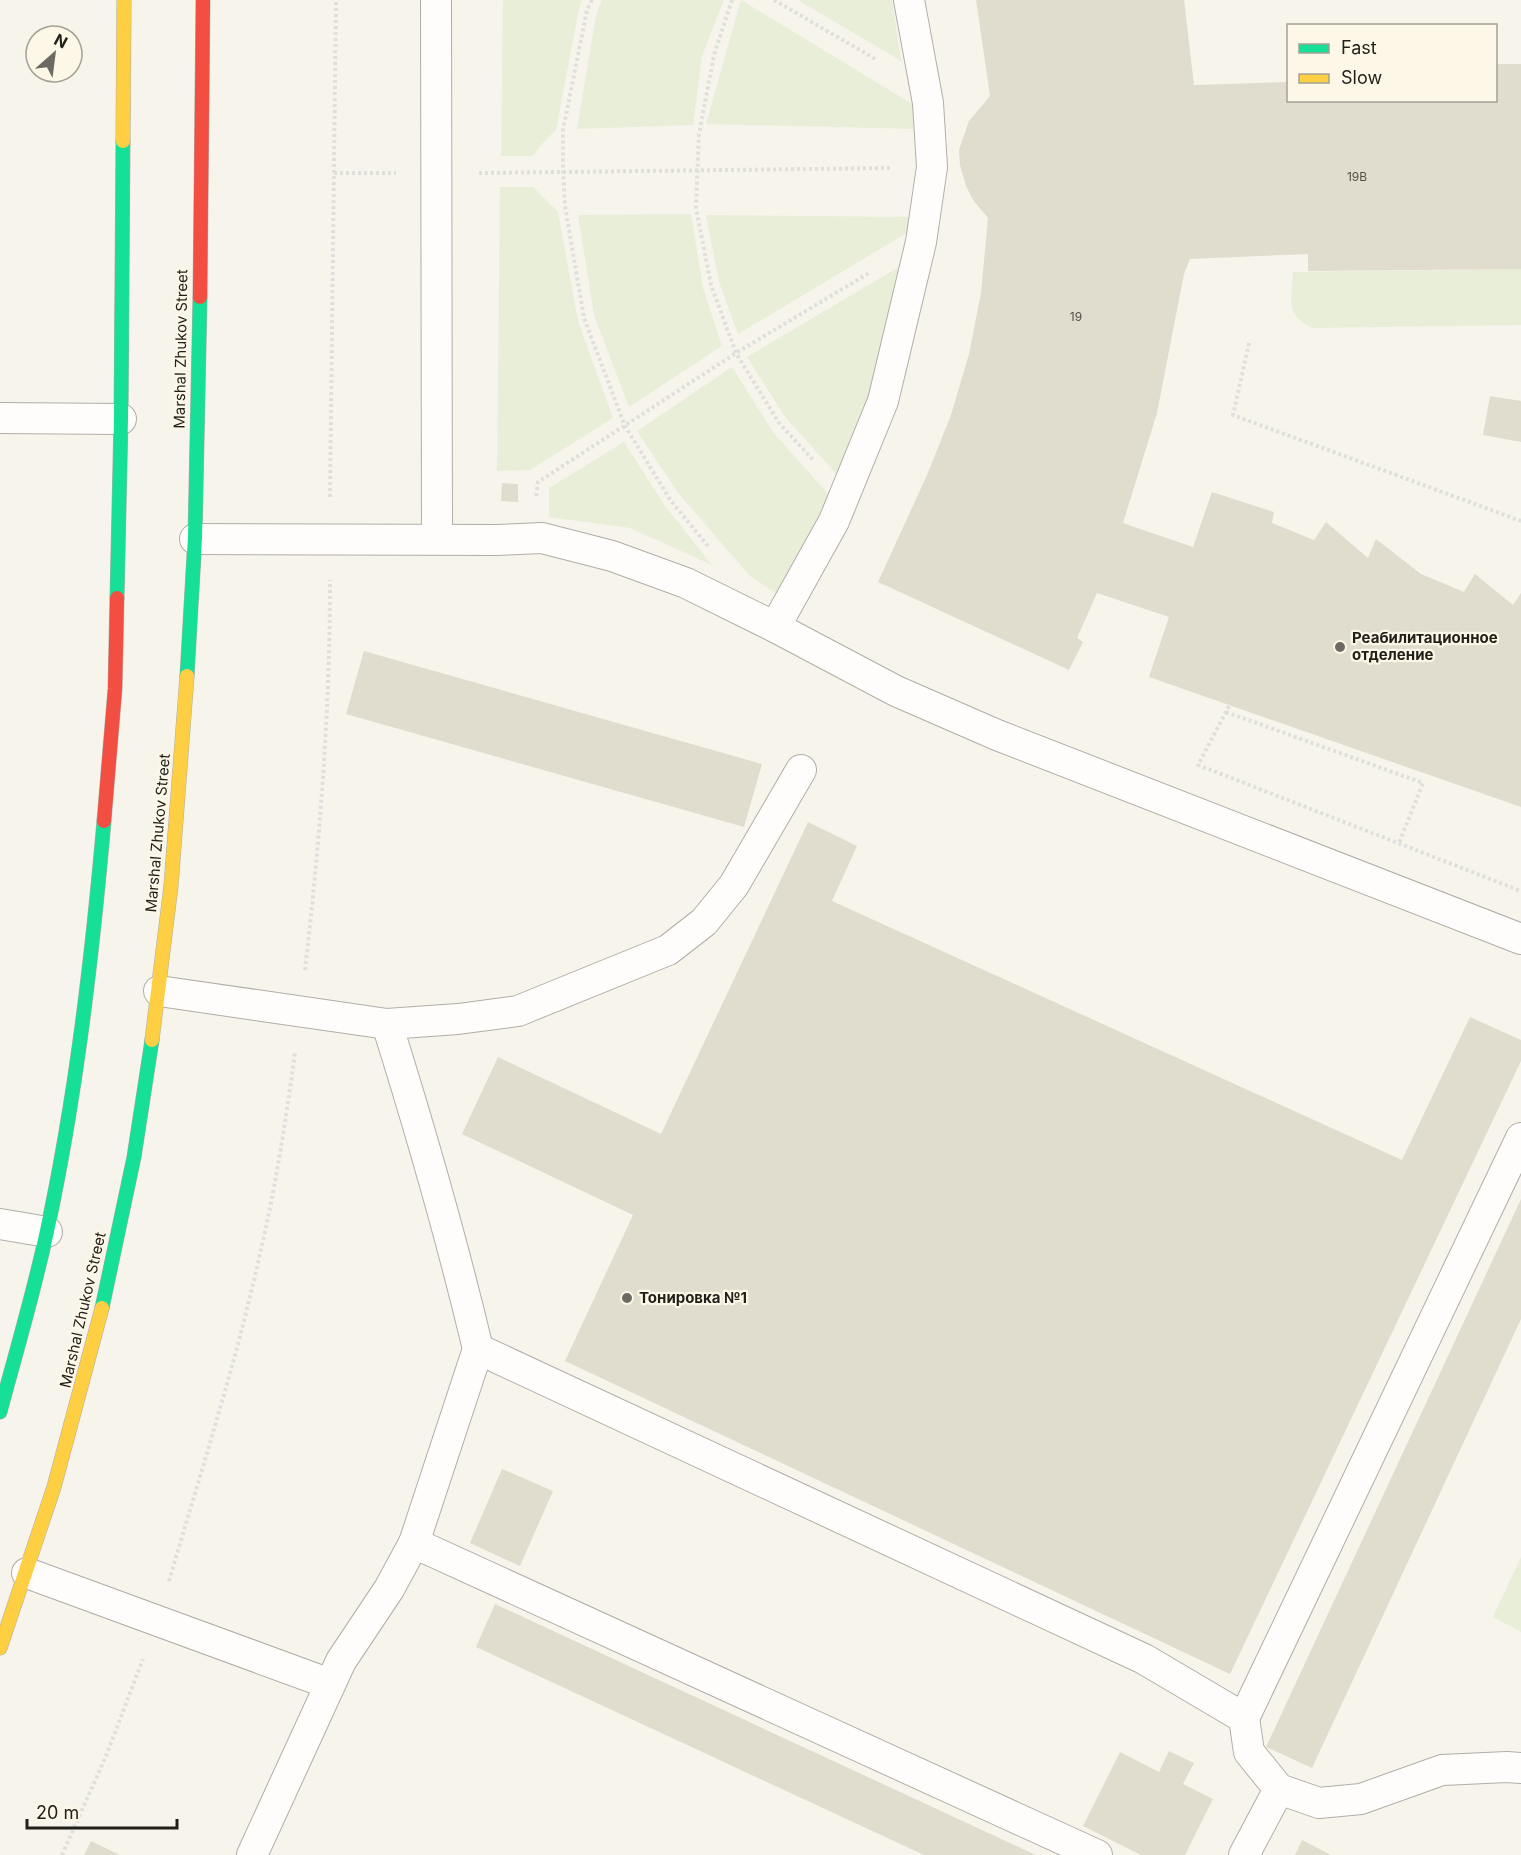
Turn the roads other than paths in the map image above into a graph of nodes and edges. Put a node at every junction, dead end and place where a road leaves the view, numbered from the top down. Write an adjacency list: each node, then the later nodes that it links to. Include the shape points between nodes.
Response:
1 (124, 0): 6 (main road)
2 (203, 0): 7 (main road, Marshal Zhukov Street)
3 (436, 0): 8 (lane)
4 (909, 0): 9 (lane, via 925,89 932,167 921,242 883,401 834,521)
5 (0, 418): 6 (lane)
6 (121, 419): 16 (main road, via 115,689 103,834 88,985)
7 (195, 539): 8 (lane); 12 (main road, Marshal Zhukov Street, via 176,832)
8 (437, 539): 9 (lane, via 542,538 612,556 686,583)
9 (776, 627): 11 (lane, via 896,691 997,735)
10 (801, 770): 13 (lane, via 734,885 704,922 668,950 518,1011)
11 (1521, 939)
12 (159, 991): 13 (lane); 20 (main road, Marshal Zhukov Street, via 140,1115 90,1359)
13 (387, 1024): 17 (lane)
14 (1521, 1138): 23 (lane)
15 (0, 1224): 16 (lane)
16 (47, 1232): 18 (main road)
17 (478, 1349): 19 (lane); 23 (lane, via 1144,1659)
18 (0, 1412)
19 (414, 1543): 22 (lane); 27 (lane)
20 (27, 1573): 21 (main road, Marshal Zhukov Street); 22 (lane)
21 (0, 1648)
22 (330, 1684): 26 (lane)
23 (1244, 1718): 25 (lane, via 1249,1752)
24 (1521, 1768): 25 (lane, via 1442,1770 1360,1799 1319,1803)
25 (1279, 1789): 28 (lane)
26 (252, 1855)
27 (1097, 1855)
28 (1244, 1855)

